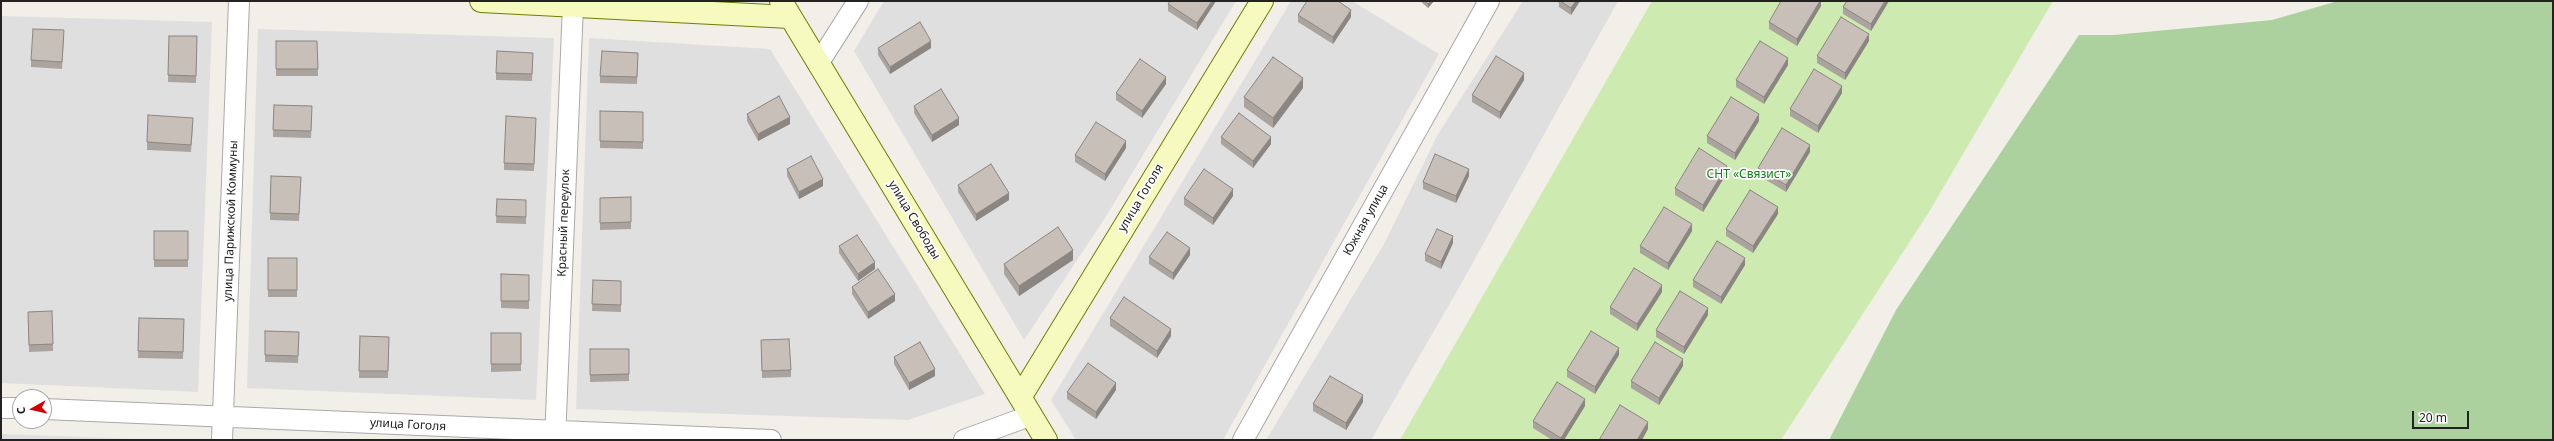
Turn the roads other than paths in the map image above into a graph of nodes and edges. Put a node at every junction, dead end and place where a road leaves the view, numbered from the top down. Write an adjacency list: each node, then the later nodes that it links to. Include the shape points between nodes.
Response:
1 (239, 1): 14 (street, улица Парижской Коммуны)
2 (481, 1): 6 (street)
3 (858, 1): 8 (street)
4 (1262, 1): 9 (street, улица Гоголя)
5 (1490, 1): 20 (street, Южная улица)
6 (573, 5): 7 (street); 15 (street, Красный переулок)
7 (785, 9): 8 (street, улица Свободы)
8 (818, 64): 9 (street, улица Свободы)
9 (1021, 396): 13 (street, улица Свободы)
10 (1, 408): 11 (street)
11 (12, 408)
12 (52, 409): 14 (street, улица Гоголя)
13 (1032, 415): 18 (street); 19 (street, улица Свободы)
14 (224, 416): 15 (street, улица Гоголя); 16 (street, улица Парижской Коммуны)
15 (556, 436): 17 (street, улица Гоголя)
16 (222, 440)
17 (771, 440)
18 (964, 440)
19 (1046, 440)
20 (1243, 440)

